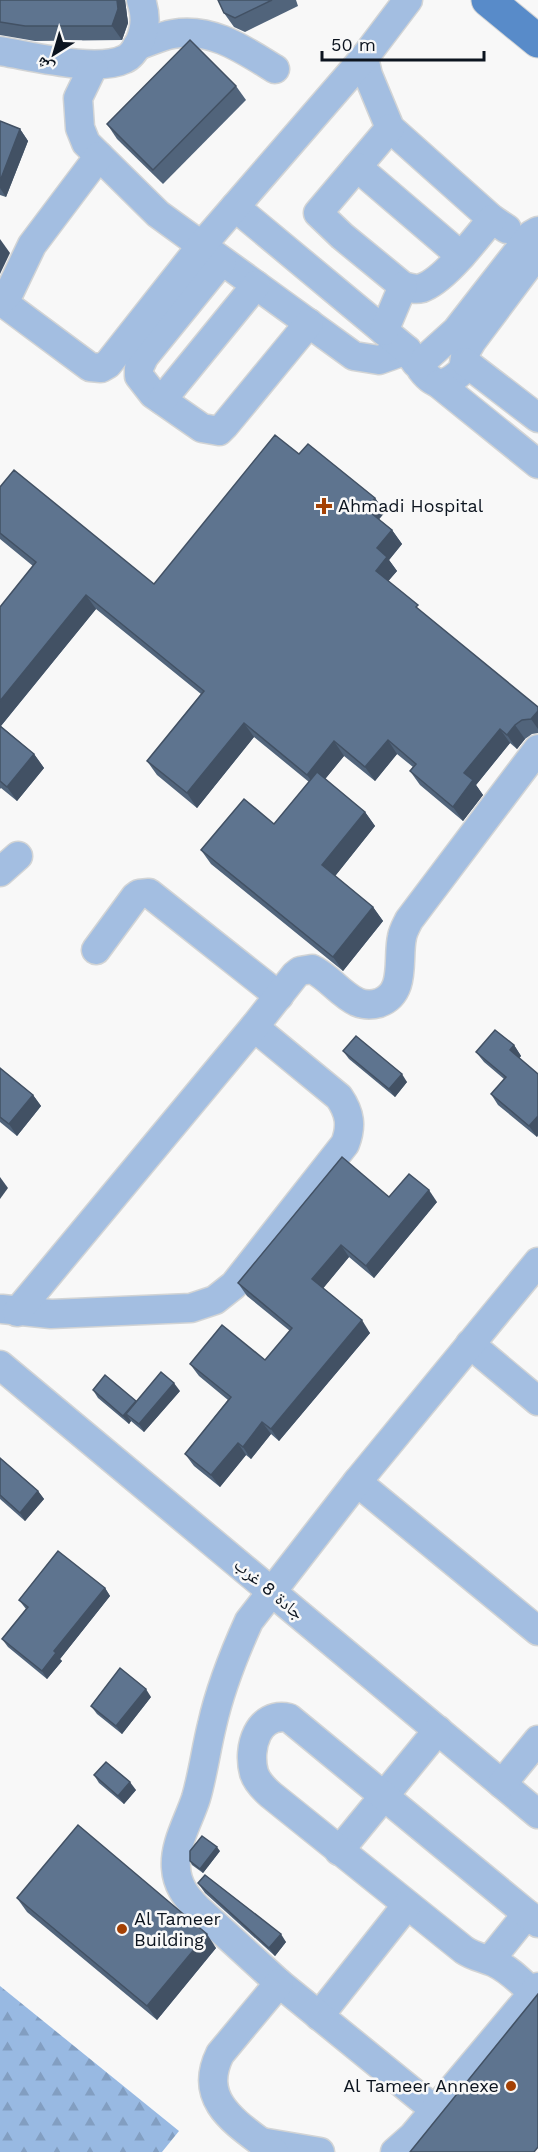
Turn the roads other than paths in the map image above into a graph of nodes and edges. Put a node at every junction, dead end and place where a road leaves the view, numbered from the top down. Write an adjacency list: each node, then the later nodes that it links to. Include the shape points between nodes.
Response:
1 (141, 0): 7 (street, via 145,30)
2 (408, 0): 9 (street)
3 (488, 0): 6 (main road)
4 (510, 0): 5 (main road)
5 (538, 23)
6 (538, 41)
7 (137, 46): 10 (street, via 127,58); 11 (street, via 173,34 200,34 231,42)
8 (0, 51): 10 (street)
9 (364, 58): 12 (street); 15 (street)
10 (94, 65): 13 (street, via 78,98 80,128 86,143)
11 (275, 69)
12 (390, 128): 14 (street); 16 (street)
13 (99, 156): 18 (street, via 158,214); 24 (street, via 32,245)
14 (357, 167): 19 (street); 20 (street, via 318,213)
15 (235, 207): 18 (street); 21 (street)
16 (492, 219): 17 (street, via 514,233); 19 (street)
17 (536, 240): 27 (street, via 466,351); 28 (street, via 456,331 425,359)
18 (212, 253): 22 (street); 24 (street, via 101,368 79,360); 30 (street, via 139,368 139,376)
19 (461, 256): 23 (street, via 422,288)
20 (369, 258): 21 (street); 23 (street)
21 (307, 266): 26 (street)
22 (256, 285): 25 (street); 30 (street)
23 (403, 286): 26 (street)
24 (1, 302)
25 (309, 323): 28 (street, via 354,356); 30 (street, via 219,431 202,428)
26 (384, 331): 28 (street)
27 (465, 362): 28 (street, via 463,370 447,382); 29 (street)
28 (423, 368): 31 (street)
29 (497, 384): 31 (street); 32 (street)
30 (162, 400)
31 (474, 410): 33 (street)
32 (538, 418)
33 (538, 464)
34 (538, 749): 36 (street, via 409,920 402,938 398,980 390,997 364,1005 318,972 306,969 295,975)
35 (96, 950): 36 (street, via 135,897 149,893)
36 (279, 996): 37 (street)
37 (254, 1027): 39 (street); 39 (street, via 339,1097 350,1125 345,1144 242,1276 225,1294 191,1308 51,1314)
38 (538, 1262): 40 (street)
39 (8, 1310)
40 (470, 1344): 42 (street); 43 (street)
41 (0, 1365): 44 (street, جادة 8 غرب)
42 (538, 1401)
43 (357, 1482): 44 (street); 45 (street)
44 (271, 1591): 46 (street, جادة 8 غرب); 55 (street, via 249,1621 225,1680 196,1797 176,1856 176,1870 187,1898)
45 (538, 1631)
46 (438, 1730): 48 (street, جادة 8 غرب); 49 (street)
47 (538, 1740): 48 (street)
48 (501, 1784): 50 (street, جادة 8 غرب)
49 (384, 1796): 51 (street); 51 (street, via 289,1718 273,1717 260,1727 252,1761 257,1780); 53 (street)
50 (538, 1814)
51 (339, 1851): 52 (street)
52 (407, 1905): 54 (street, via 464,1950); 57 (street)
53 (532, 1919): 54 (street)
54 (490, 1960): 56 (street)
55 (279, 1983): 57 (street); 59 (street, via 220,2054 212,2079 219,2105)
56 (536, 1990): 58 (street)
57 (319, 2016): 58 (street)
58 (435, 2110): 61 (street)
59 (267, 2147): 60 (street)
60 (320, 2152)
61 (395, 2152)

